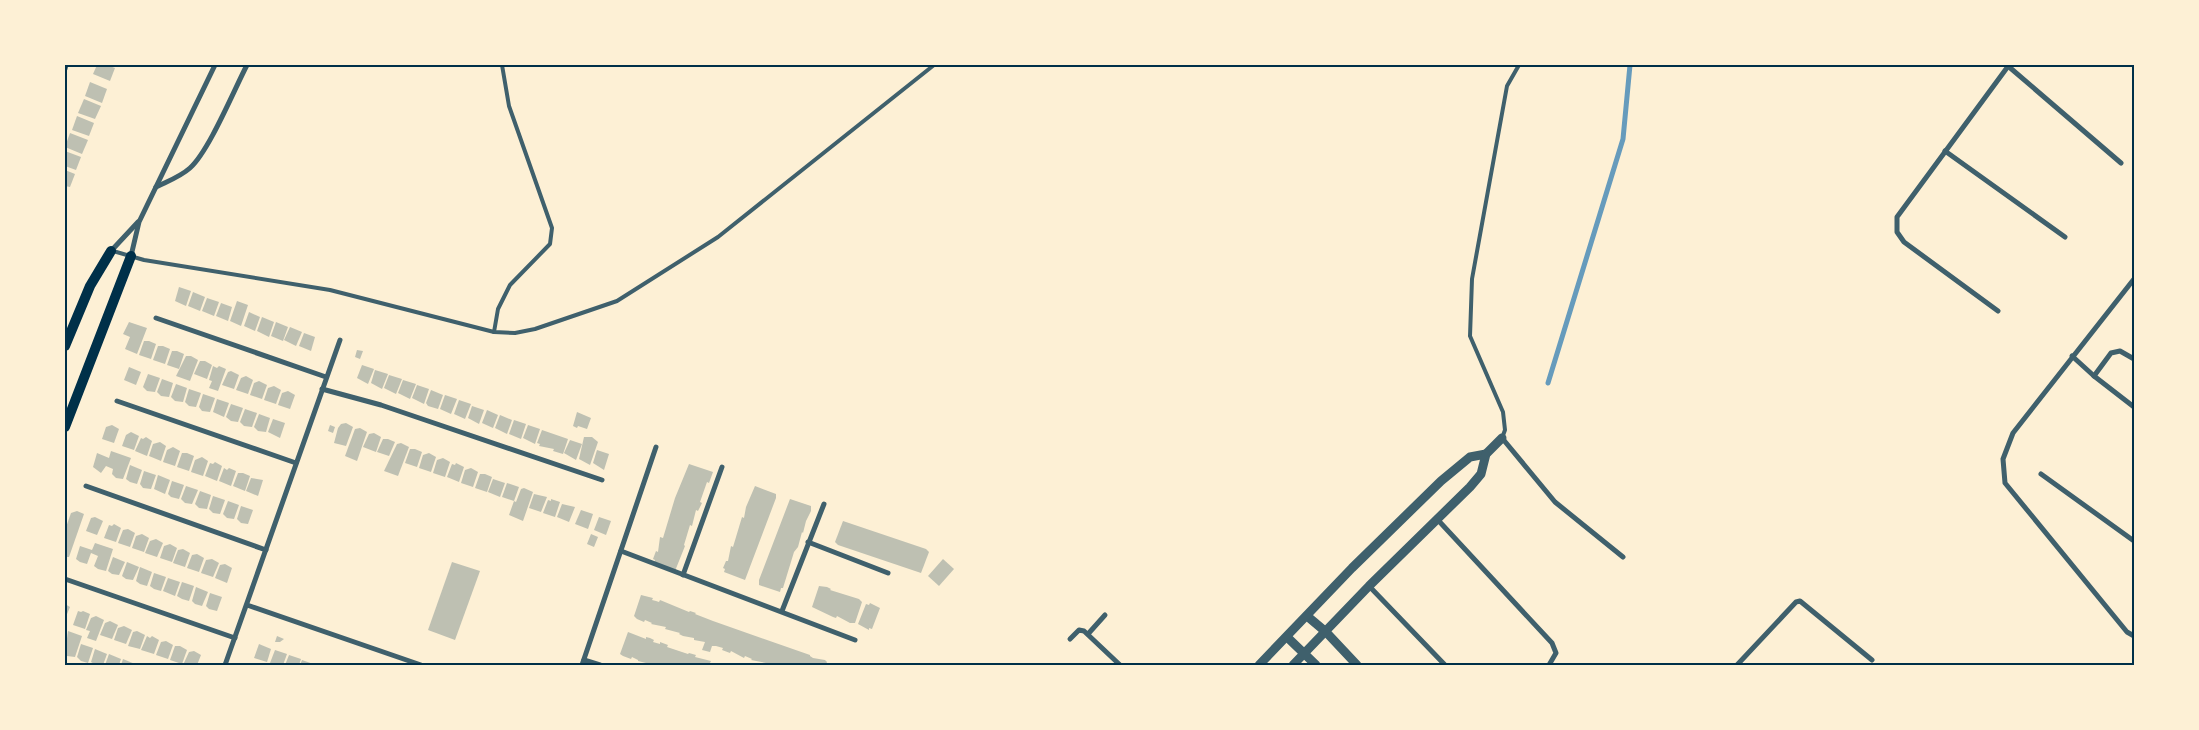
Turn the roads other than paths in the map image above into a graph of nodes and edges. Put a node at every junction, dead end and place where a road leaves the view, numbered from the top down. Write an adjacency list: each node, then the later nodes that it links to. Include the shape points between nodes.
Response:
1 (66, 65): 8 (street)
2 (214, 65): 11 (street)
3 (247, 65): 11 (street, via 192,166)
4 (502, 65): 19 (lane, via 509,106 552,228 550,244 510,285 498,308)
5 (934, 65): 19 (lane, via 718,237 617,301 535,329 515,333)
6 (1519, 65): 30 (lane, via 1507,86 1472,279 1470,336 1503,412 1505,430)
7 (2008, 65): 9 (street); 10 (street)
8 (65, 69)
9 (1945, 151): 13 (street); 17 (street, via 1897,217 1897,232 1904,242)
10 (2121, 163)
11 (156, 188): 12 (street)
12 (139, 222): 14 (street); 15 (street)
13 (2065, 237)
14 (111, 251): 15 (lane); 21 (main road, via 90,286)
15 (132, 256): 19 (lane, via 330,290); 29 (main road)
16 (2134, 279): 22 (street)
17 (1998, 311)
18 (156, 318): 25 (street)
19 (494, 332)
20 (340, 340): 25 (street)
21 (65, 346)
22 (2072, 356): 24 (street); 55 (street, via 2013,433 2002,459 2005,483 2127,632)
23 (2134, 359): 24 (street, via 2120,351 2111,353)
24 (2094, 376): 28 (street)
25 (326, 377): 26 (street)
26 (322, 389): 33 (street); 36 (street, via 381,405)
27 (117, 401): 33 (street)
28 (2134, 406)
29 (65, 427)
30 (1502, 438): 32 (street); 44 (street, via 1555,502)
31 (656, 446): 43 (street)
32 (1486, 454): 39 (street, via 1482,474); 52 (street, via 1470,458 1441,481)
33 (296, 463): 42 (street)
34 (722, 467): 46 (street)
35 (2041, 474): 40 (street)
36 (602, 480)
37 (86, 486): 42 (street)
38 (824, 504): 41 (street)
39 (1436, 518): 48 (street); 72 (street, via 1552,643 1556,653)
40 (2134, 541)
41 (808, 542): 45 (street); 50 (street)
42 (266, 550): 49 (street)
43 (620, 551): 46 (street); 62 (street)
44 (1623, 557)
45 (888, 572)
46 (683, 575): 50 (street)
47 (65, 579): 57 (street)
48 (1369, 586): 53 (street); 71 (street)
49 (247, 605): 57 (street); 64 (street)
50 (782, 611): 59 (street)
51 (1105, 615): 54 (street)
52 (1307, 616): 53 (street); 56 (street)
53 (1326, 632): 60 (street); 70 (street)
54 (1088, 634): 58 (street, via 1079,630); 66 (street)
55 (2134, 636)
56 (1287, 637): 60 (street); 67 (street)
57 (235, 638): 63 (street)
58 (1070, 639)
59 (855, 640)
60 (1305, 654): 68 (street); 69 (street)
61 (1872, 660): 73 (street, via 1800,601)
62 (583, 662): 65 (street)
63 (225, 665)
64 (419, 665)
65 (600, 665)
66 (1120, 665)
67 (1260, 665)
68 (1293, 665)
69 (1316, 665)
70 (1357, 665)
71 (1445, 665)
72 (1549, 665)
73 (1736, 665)

